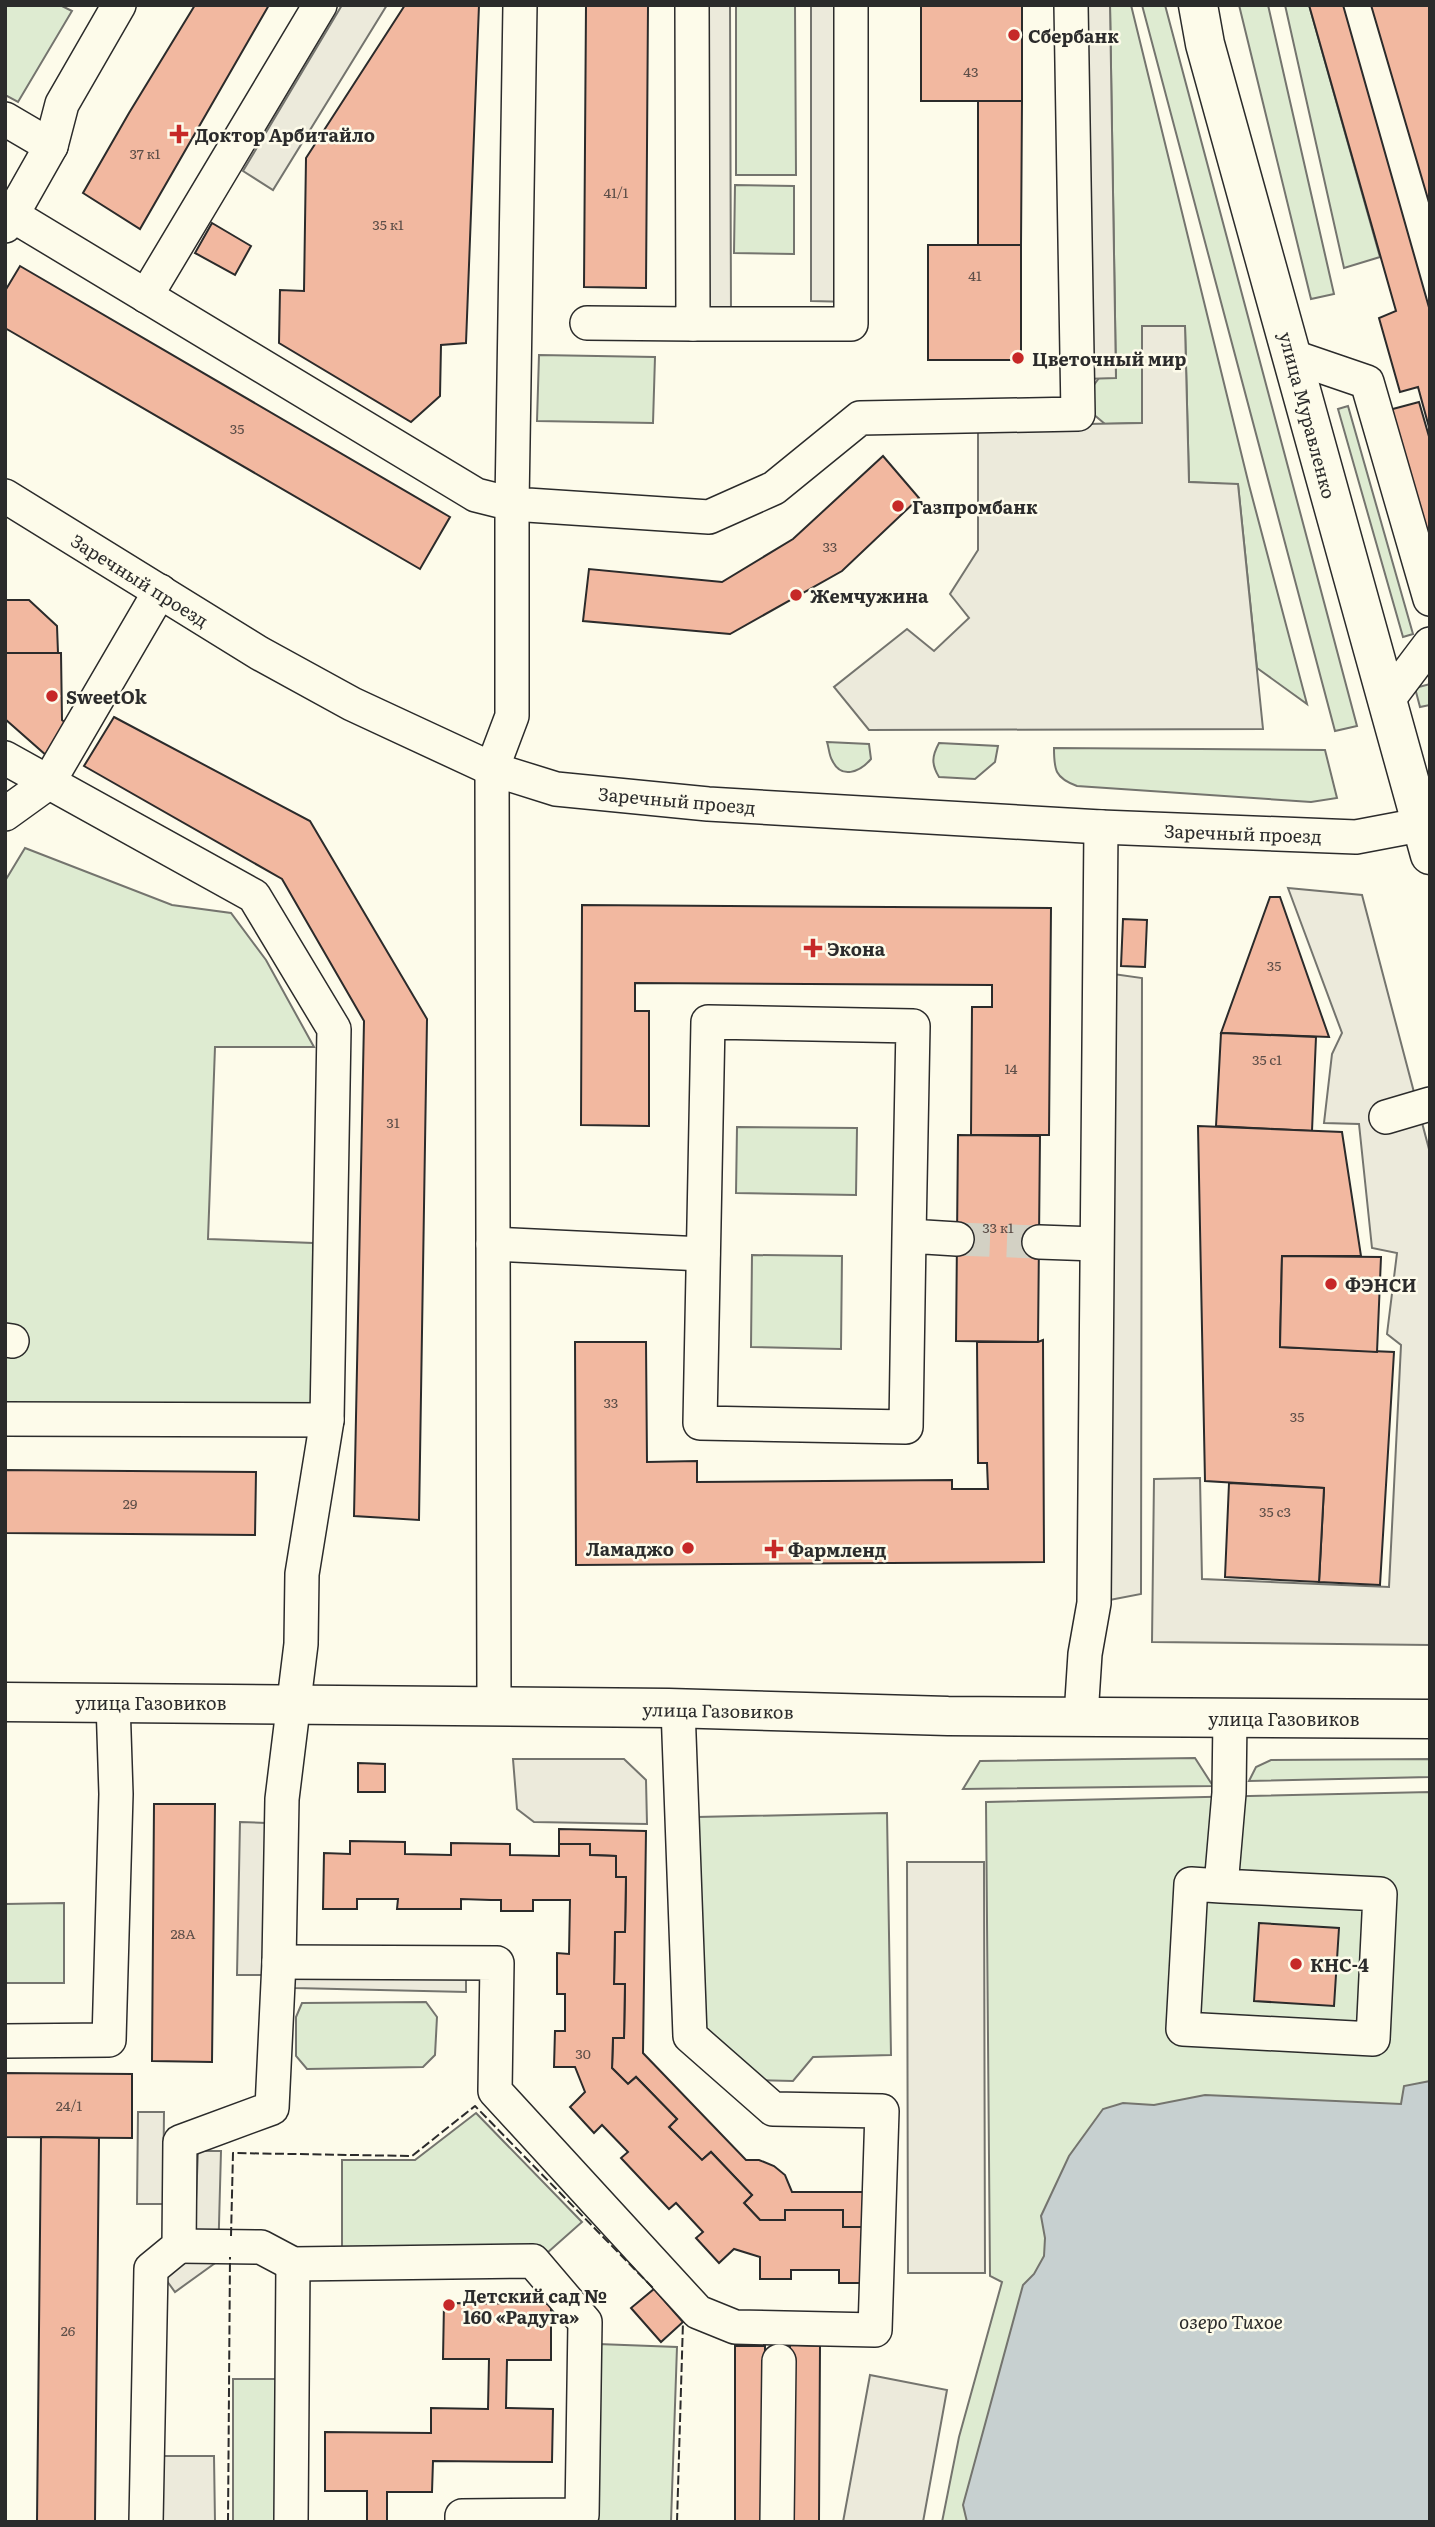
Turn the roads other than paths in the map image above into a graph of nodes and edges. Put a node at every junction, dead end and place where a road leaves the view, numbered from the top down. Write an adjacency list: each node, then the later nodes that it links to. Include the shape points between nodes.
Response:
1 (119, 5): 9 (street, via 62,104)
2 (320, 5): 11 (street)
3 (520, 5): 16 (street)
4 (692, 5): 13 (street)
5 (851, 5): 13 (street, via 851,324)
6 (1071, 5): 16 (street, via 1078,414 860,418 774,488 709,517)
7 (1198, 5): 14 (main road, улица Муравленко)
8 (5, 119): 9 (street)
9 (51, 146): 10 (street)
10 (8, 221): 11 (street)
11 (146, 296): 16 (street, via 477,495)
12 (587, 323): 13 (street)
13 (693, 324)
14 (1291, 356): 18 (street, via 1367,382); 20 (main road, улица Муравленко)
15 (5, 496): 17 (street, Заречный проезд)
16 (512, 504): 22 (street, via 512,716)
17 (160, 591): 22 (street, Заречный проезд, via 352,704); 23 (street)
18 (1430, 599)
19 (1430, 644): 20 (street)
20 (1387, 701): 26 (main road, улица Муравленко)
21 (5, 758): 23 (street)
22 (492, 769): 25 (street, Заречный проезд, via 556,789 708,804); 32 (street)
23 (47, 783): 24 (street); 36 (street, via 254,896 334,1029)
24 (5, 814)
25 (1101, 827): 26 (street, Заречный проезд, via 1356,837); 33 (street)
26 (1427, 834)
27 (1430, 1104): 28 (street)
28 (1386, 1117)
29 (909, 1236): 30 (street); 34 (street, via 906,1427 700,1423); 34 (street, via 913,1026 708,1022)
30 (957, 1239)
31 (1039, 1242): 33 (street)
32 (493, 1244): 34 (street); 40 (street)
33 (1096, 1244): 42 (street, via 1094,1603)
34 (703, 1254)
35 (5, 1419): 36 (street)
36 (327, 1420): 39 (street, via 302,1574)
37 (5, 1702): 38 (main road, улица Газовиков)
38 (113, 1702): 39 (main road, улица Газовиков); 47 (street, via 116,1794 109,2040)
39 (295, 1704): 40 (main road, улица Газовиков); 46 (street, via 282,1799)
40 (494, 1706): 41 (main road, улица Газовиков)
41 (678, 1708): 42 (main road, улица Газовиков); 46 (street, via 690,2036 773,2109 882,2111 875,2330 735,2327 698,2312 495,2091 497,1963)
42 (1081, 1716): 43 (main road, улица Газовиков)
43 (1230, 1718): 44 (main road, улица Газовиков); 45 (street)
44 (1430, 1719)
45 (1221, 1886): 45 (street, via 1191,1884 1184,2029 1373,2039 1380,1894)
46 (279, 1962): 48 (street, via 272,2108 180,2142)
47 (5, 2041)
48 (179, 2246): 49 (street, via 261,2247); 51 (street, via 151,2269)
49 (293, 2264): 52 (street); 53 (street, via 533,2261 585,2322 582,2515 462,2516)
50 (779, 2361): 54 (street)
51 (146, 2522)
52 (291, 2522)
53 (462, 2522)
54 (777, 2522)

